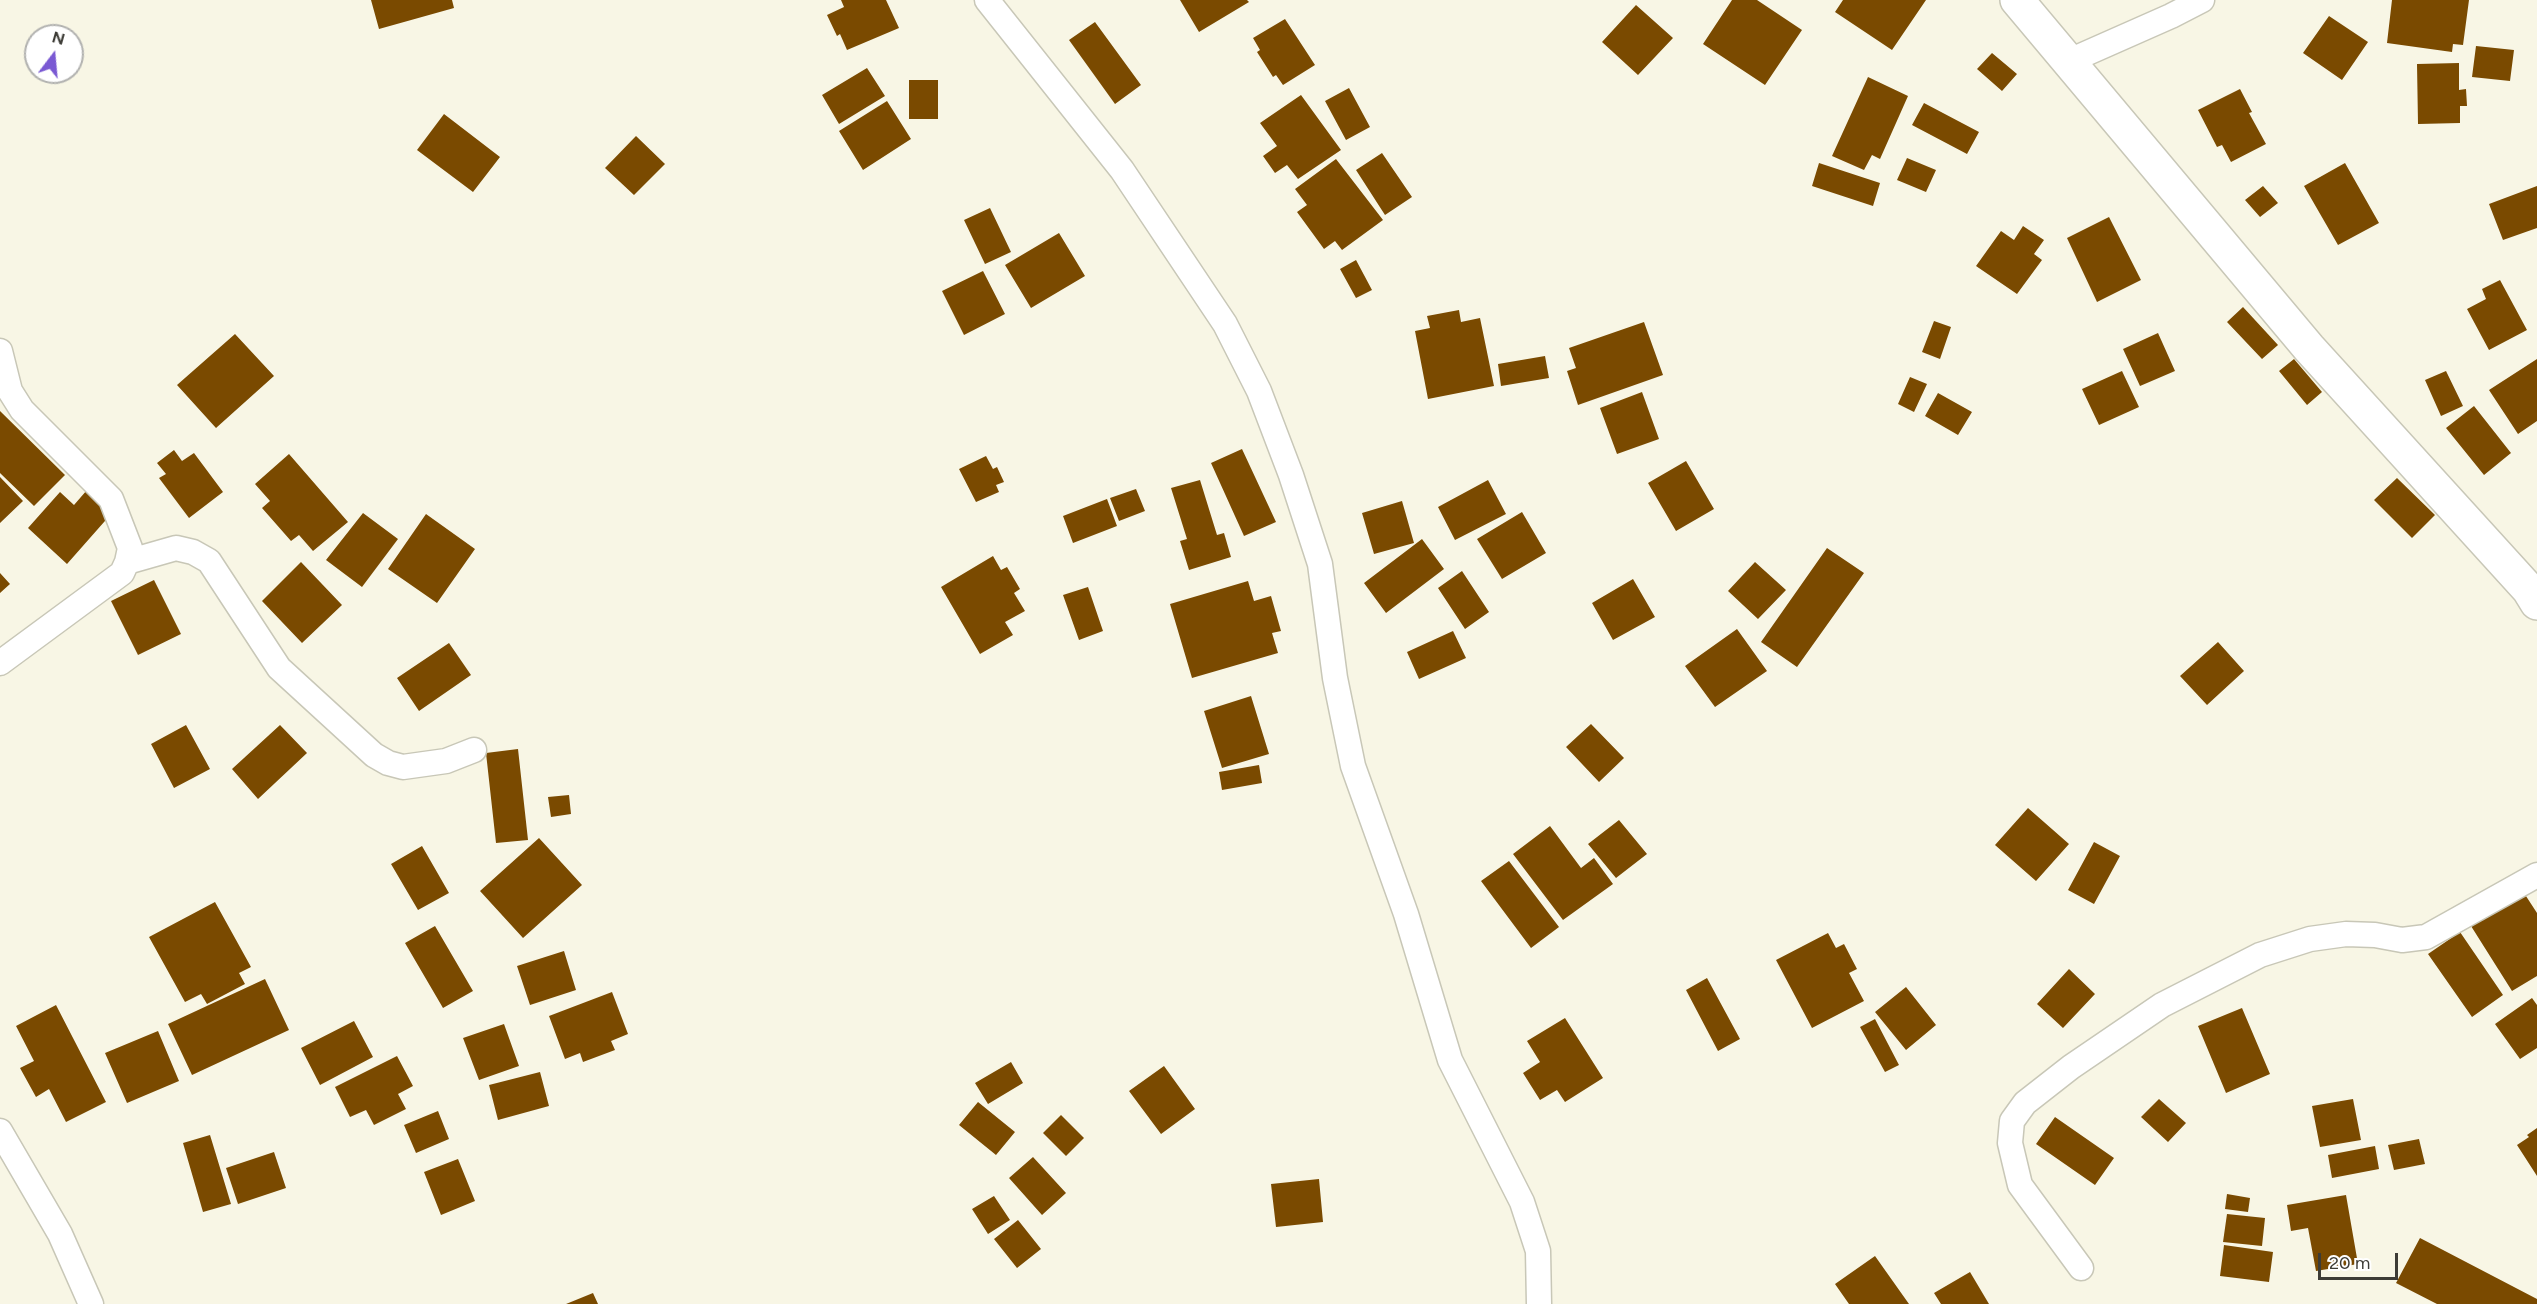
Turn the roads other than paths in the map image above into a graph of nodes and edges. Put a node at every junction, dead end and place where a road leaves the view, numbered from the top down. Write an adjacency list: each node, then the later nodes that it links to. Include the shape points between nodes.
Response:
1 (987, 0): 14 (street, via 1122,170 1225,324 1259,392 1320,564 1335,678 1353,766 1406,914 1450,1060 1522,1202 1538,1251)
2 (2017, 0): 4 (main road)
3 (2202, 0): 4 (street)
4 (2067, 62): 7 (main road, via 2309,348)
5 (0, 351): 6 (street, via 10,391 22,410 111,499 130,548)
6 (127, 562): 8 (street, via 122,573); 9 (street, via 176,548 209,561 279,668 374,755 388,763 404,767 446,761)
7 (2537, 603)
8 (0, 663)
9 (474, 750)
10 (2537, 876): 12 (street, via 2426,937 2402,940 2346,934 2310,939 2260,955 2162,1005 2025,1103 2013,1121 2010,1143 2020,1185)
11 (0, 1131): 13 (street, via 60,1234)
12 (2081, 1268)
13 (91, 1304)
14 (1539, 1304)

